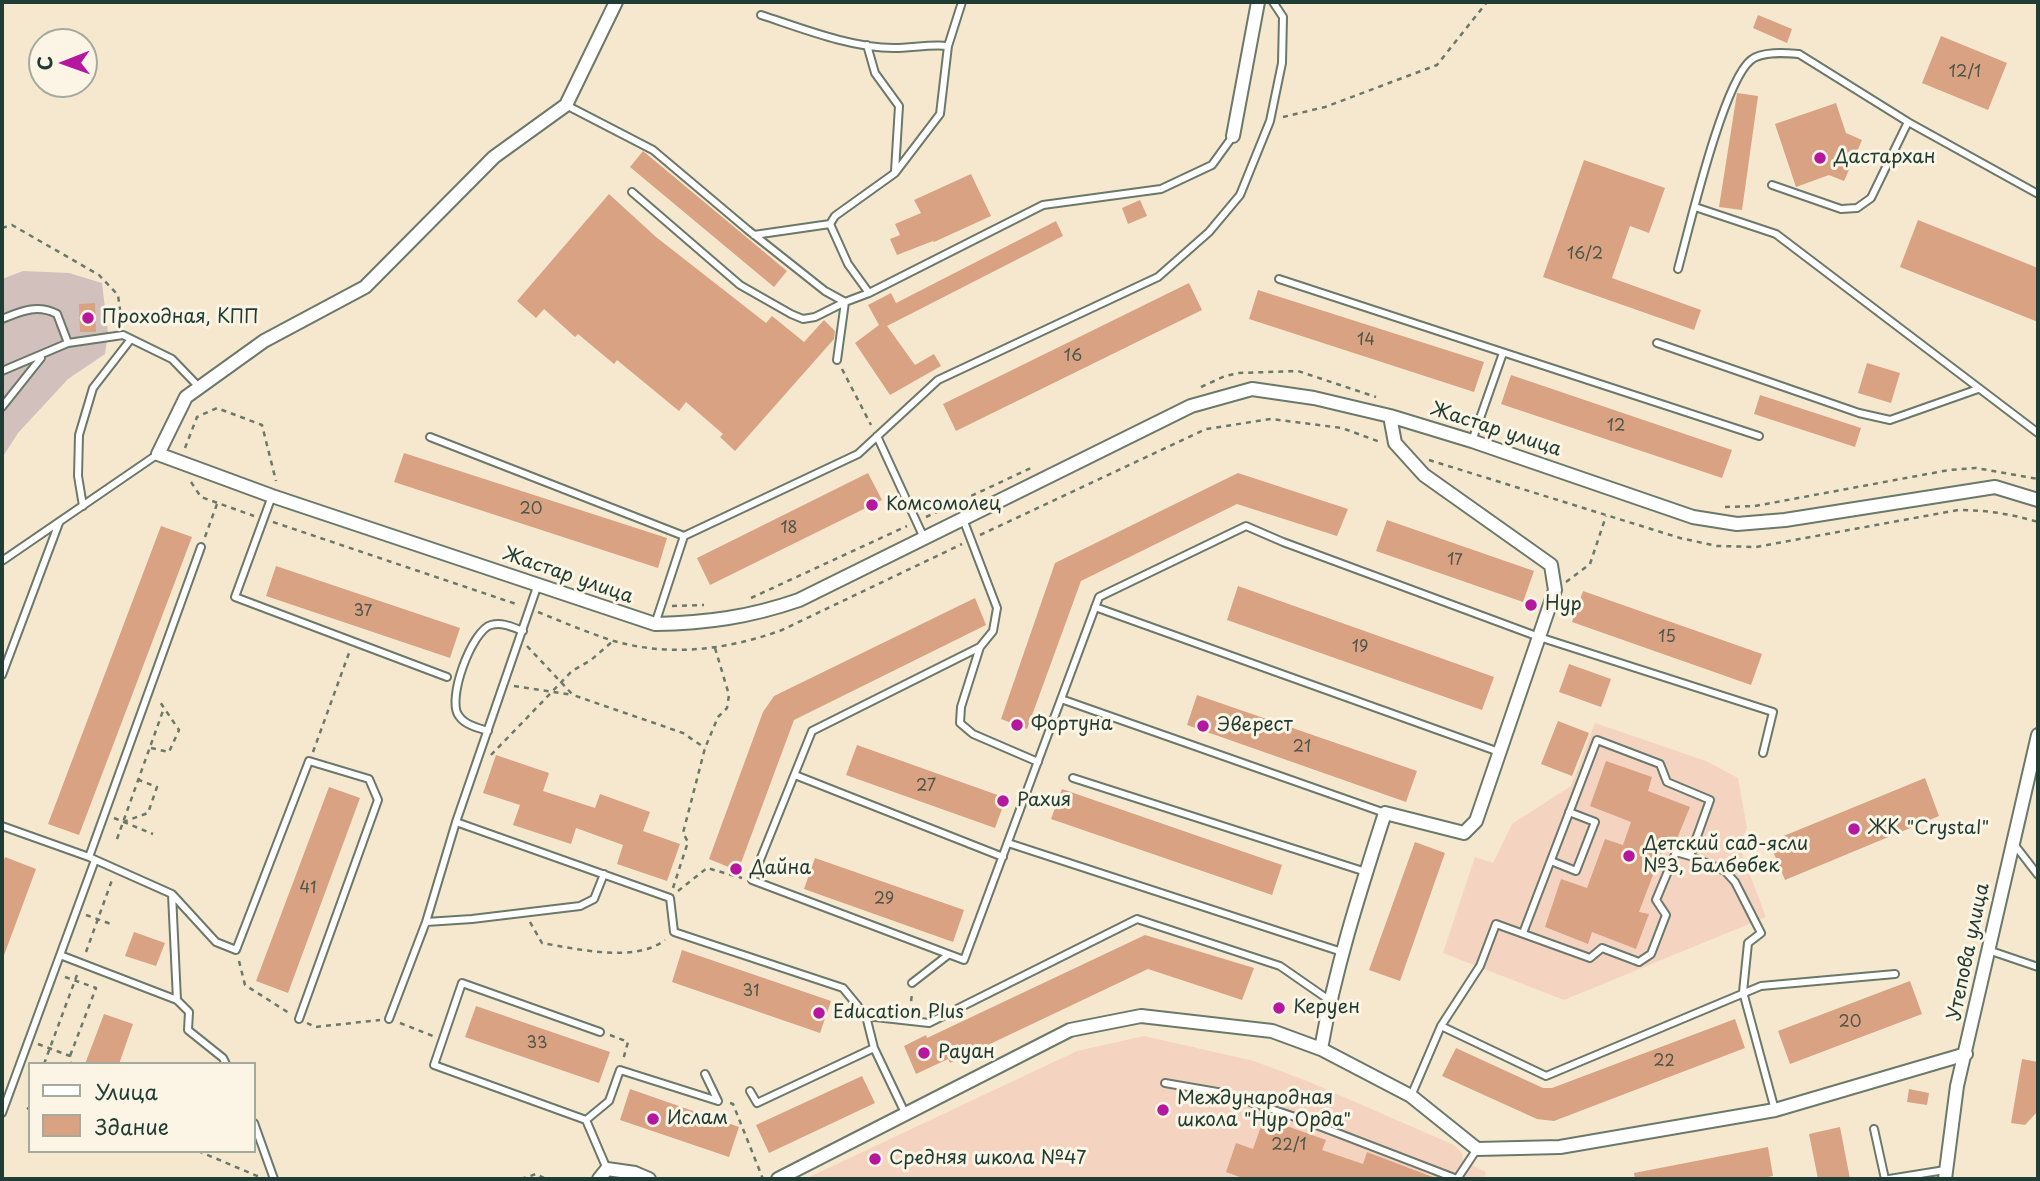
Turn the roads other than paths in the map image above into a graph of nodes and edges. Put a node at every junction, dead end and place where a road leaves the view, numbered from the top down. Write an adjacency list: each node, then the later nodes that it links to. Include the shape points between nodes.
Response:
1 (616, 2): 8 (street)
2 (962, 2): 7 (lane)
3 (1258, 2): 10 (street)
4 (1273, 2): 35 (lane, via 1283,17 1282,64 1270,121 1240,195 1209,232 1157,277 938,380)
5 (761, 15): 6 (lane)
6 (867, 45): 7 (lane); 11 (lane, via 875,73 899,106)
7 (948, 46): 11 (lane, via 940,114)
8 (566, 105): 17 (lane, via 653,150); 30 (street, via 495,157 365,287 264,341)
9 (1908, 122): 12 (lane, via 1871,198 1857,208 1841,209); 14 (lane); 15 (lane, via 1799,54 1752,59 1735,80)
10 (1233, 136): 20 (lane, via 1212,165 1161,189 1043,205)
11 (895, 173): 16 (lane)
12 (1772, 184)
13 (632, 192): 21 (lane, via 740,285 791,314 815,317)
14 (2038, 194)
15 (1695, 207): 18 (lane); 31 (lane, via 1776,234)
16 (830, 224): 17 (lane); 20 (lane, via 848,264)
17 (754, 236): 21 (lane)
18 (1678, 269)
19 (1279, 279): 26 (lane)
20 (869, 293): 21 (lane)
21 (845, 302): 28 (lane)
22 (2, 319): 24 (lane, via 44,307 57,314)
23 (131, 339): 24 (lane, via 123,335); 30 (lane, via 172,359); 42 (lane, via 93,388 79,435)
24 (68, 343): 27 (lane)
25 (1657, 343): 31 (lane, via 1858,413 1891,420)
26 (1503, 353): 36 (lane); 38 (lane)
27 (42, 356): 29 (lane); 32 (lane)
28 (837, 360)
29 (2, 371)
30 (199, 387): 39 (street, via 186,397)
31 (1978, 389): 34 (lane)
32 (2, 407)
33 (1390, 416): 38 (street, Жастар улица); 43 (street, Жастар улица, via 1252,389 1191,406); 53 (street, via 1395,443 1424,475 1551,565 1555,590)
34 (2038, 433)
35 (877, 436): 45 (lane, via 858,454); 46 (lane)
36 (1759, 436)
37 (430, 438): 45 (lane)
38 (1472, 441): 41 (street, Жастар улица, via 1693,517 1737,523 1785,520 1995,487)
39 (158, 454): 40 (street, Жастар улица); 42 (lane)
40 (272, 496): 49 (street, Жастар улица); 56 (lane, via 235,597)
41 (2038, 500)
42 (83, 506): 44 (lane)
43 (963, 519): 46 (street, Жастар улица); 54 (lane, via 997,608 993,631)
44 (59, 522): 48 (lane); 55 (lane)
45 (684, 536): 51 (lane)
46 (924, 538): 51 (street, Жастар улица, via 768,611 703,624)
47 (201, 547): 73 (lane)
48 (2, 561)
49 (537, 587): 51 (street, Жастар улица); 52 (lane)
50 (1095, 607): 53 (lane, via 1099,597 1246,526); 57 (lane); 60 (lane)
51 (655, 624)
52 (522, 634): 58 (lane); 58 (lane, via 503,623 488,625 474,640 459,681 453,703 459,717)
53 (1539, 636): 60 (street); 61 (lane, via 1773,712)
54 (980, 647): 62 (lane, via 960,723 973,734); 63 (lane, via 812,731)
55 (2, 675)
56 (447, 677)
57 (1061, 699): 62 (lane); 65 (lane)
58 (488, 731): 67 (lane)
59 (2038, 735): 69 (street, Утепова улица)
60 (1499, 752): 65 (street, via 1476,821 1464,833)
61 (1763, 753)
62 (1038, 762): 70 (lane)
63 (794, 775): 72 (lane); 84 (lane, via 752,880)
64 (1073, 778): 75 (lane)
65 (1385, 813): 75 (street)
66 (1569, 813): 71 (lane, via 1597,740 1660,764 1667,782 1710,800); 74 (lane); 74 (lane, via 1595,822 1576,872)
67 (456, 822): 76 (lane); 79 (lane)
68 (2, 826): 73 (lane)
69 (2013, 842): 77 (lane); 81 (street, Утепова улица)
70 (1008, 843): 72 (lane); 82 (lane)
71 (1690, 856): 80 (lane, via 1676,852 1656,900 1665,915 1651,954 1639,962 1602,948 1590,958); 88 (lane, via 1725,871 1761,933 1748,943)
72 (1003, 857): 84 (lane, via 964,960)
73 (92, 859): 78 (lane); 83 (lane)
74 (1551, 861): 80 (lane)
75 (1366, 872): 82 (street)
76 (604, 874): 79 (lane, via 594,900 580,906); 91 (lane, via 670,898 674,932 843,988)
77 (2038, 875)
78 (172, 894): 89 (lane); 92 (lane, via 216,942 236,950 309,761 369,779 378,800)
79 (426, 922): 93 (lane)
80 (1523, 933): 94 (lane, via 1496,924 1480,965)
81 (1988, 950): 85 (lane); 98 (street, Утепова улица)
82 (1342, 952): 90 (street)
83 (60, 955): 89 (lane); 105 (lane)
84 (948, 955): 87 (lane)
85 (2038, 967)
86 (1895, 974): 88 (lane, via 1761,986)
87 (912, 983)
88 (1743, 992): 94 (lane, via 1546,1076); 104 (lane)
89 (177, 1000): 99 (lane, via 189,1013 188,1030)
90 (1329, 1000): 91 (lane, via 1280,966 1137,919 929,1023); 97 (street)
91 (866, 1016): 96 (lane)
92 (299, 1019)
93 (389, 1019)
94 (1441, 1026): 103 (lane)
95 (600, 1032): 107 (lane, via 462,983 433,1065)
96 (874, 1048): 102 (lane, via 757,1104); 106 (lane)
97 (1321, 1049): 103 (street); 106 (street, via 1272,1031 1141,1016 1069,1030)
98 (1966, 1054): 104 (street); 112 (street, Утепова улица)
99 (225, 1062)
100 (705, 1074): 107 (lane, via 718,1101 620,1070 609,1101)
101 (1165, 1083): 116 (lane, via 1223,1093)
102 (750, 1091)
103 (1411, 1096): 110 (street)
104 (1775, 1110): 110 (street, via 1560,1147)
105 (2, 1112)
106 (906, 1115): 115 (street)
107 (586, 1120): 111 (lane)
108 (256, 1129): 113 (lane)
109 (1874, 1129): 117 (lane)
110 (1477, 1149): 116 (lane)
111 (603, 1174): 114 (street, via 635,1173)
112 (1945, 1175): 117 (lane)
113 (274, 1179)
114 (649, 1179)
115 (778, 1179)
116 (1457, 1179)
117 (1887, 1179)

